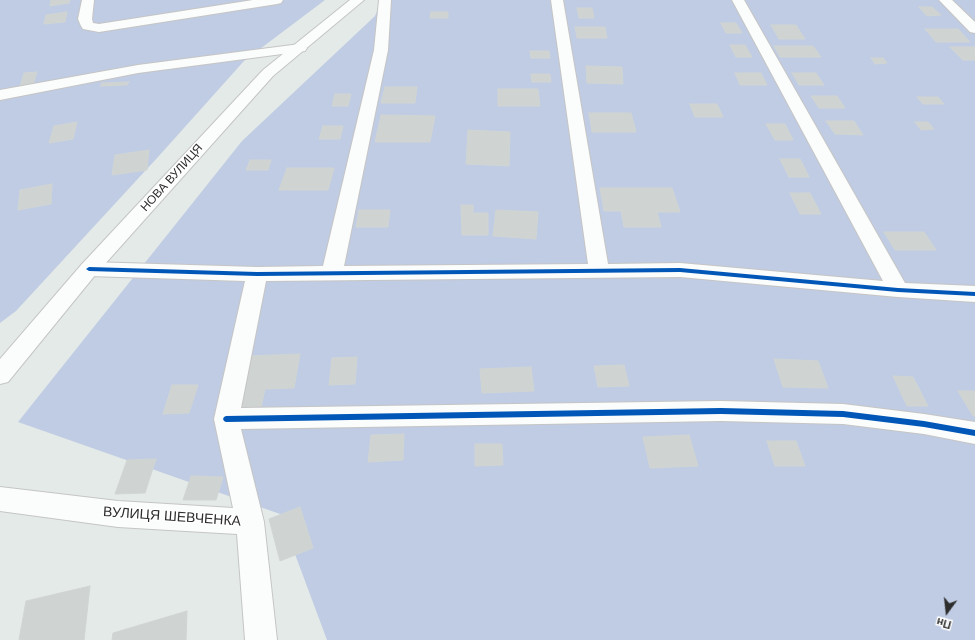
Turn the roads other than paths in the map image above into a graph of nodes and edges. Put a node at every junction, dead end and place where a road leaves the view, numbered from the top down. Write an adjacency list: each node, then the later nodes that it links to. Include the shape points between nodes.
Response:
1 (88, 0): 2 (street, via 85,19 88,26 100,28)
2 (276, 0)
3 (358, 0): 9 (street, НОВА ВУЛИЦЯ)
4 (385, 0): 13 (street, via 381,50)
5 (557, 0): 12 (street)
6 (738, 0): 15 (street)
7 (945, 0): 8 (street)
8 (975, 29)
9 (300, 48): 10 (street, via 138,69); 11 (street, НОВА ВУЛИЦЯ, via 268,73)
10 (0, 95)
11 (89, 269): 14 (street); 17 (street, НОВА ВУЛИЦЯ)
12 (599, 270): 13 (street); 15 (street, via 680,270)
13 (332, 273): 14 (street)
14 (257, 274): 18 (street)
15 (898, 290): 16 (street)
16 (975, 294)
17 (1, 374)
18 (226, 419): 19 (street, via 721,411 843,414); 21 (street)
19 (975, 433)
20 (0, 500): 21 (street, ВУЛИЦЯ ШЕВЧЕНКА, via 118,514)
21 (250, 522): 22 (street, ВУЛИЦЯ ШЕВЧЕНКА)
22 (261, 640)

